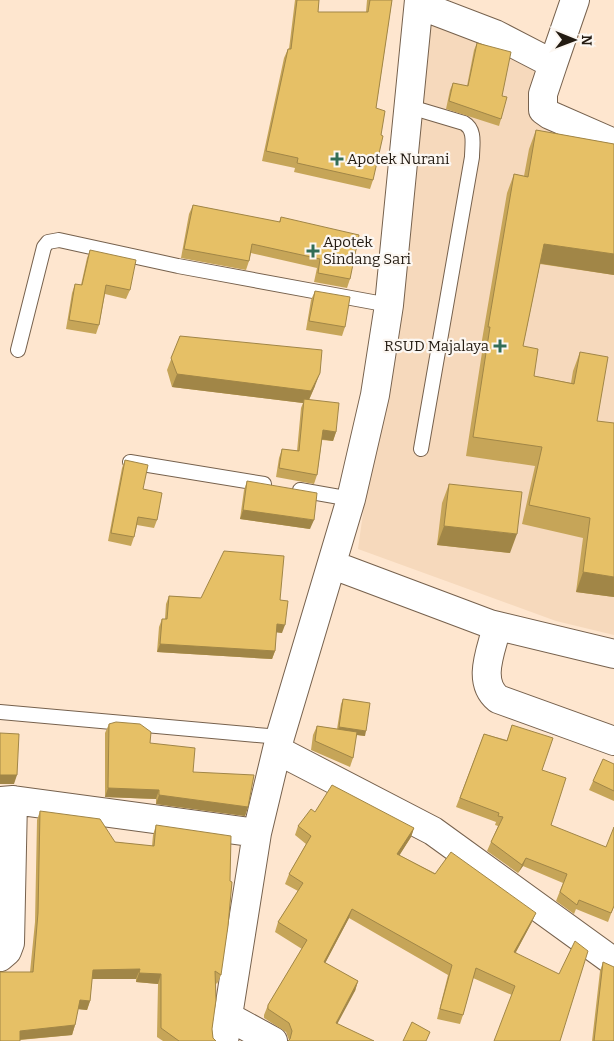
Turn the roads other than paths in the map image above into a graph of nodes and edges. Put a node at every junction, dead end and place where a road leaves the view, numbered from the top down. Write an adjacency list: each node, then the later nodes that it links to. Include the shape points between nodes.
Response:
1 (575, 0): 3 (street)
2 (419, 2): 3 (street, via 495,34); 4 (street)
3 (553, 64): 5 (street, via 543,94 543,110)
4 (407, 106): 6 (street); 8 (lane, via 464,122 470,126 472,135 472,157)
5 (614, 143)
6 (389, 305): 7 (lane, via 178,266 59,240 48,242 44,247); 10 (street, via 375,395)
7 (18, 350)
8 (421, 449)
9 (127, 461): 10 (lane)
10 (351, 499): 11 (street)
11 (333, 565): 12 (street); 16 (street)
12 (497, 626): 13 (street); 15 (street, via 486,675 490,693 498,699)
13 (614, 654)
14 (0, 712): 16 (lane)
15 (614, 741)
16 (279, 744): 18 (street); 20 (street, via 433,831)
17 (6, 801): 18 (street); 19 (street, via 10,942)
18 (257, 833): 21 (street)
19 (0, 957)
20 (614, 962)
21 (226, 1028): 22 (street)
22 (273, 1041)

